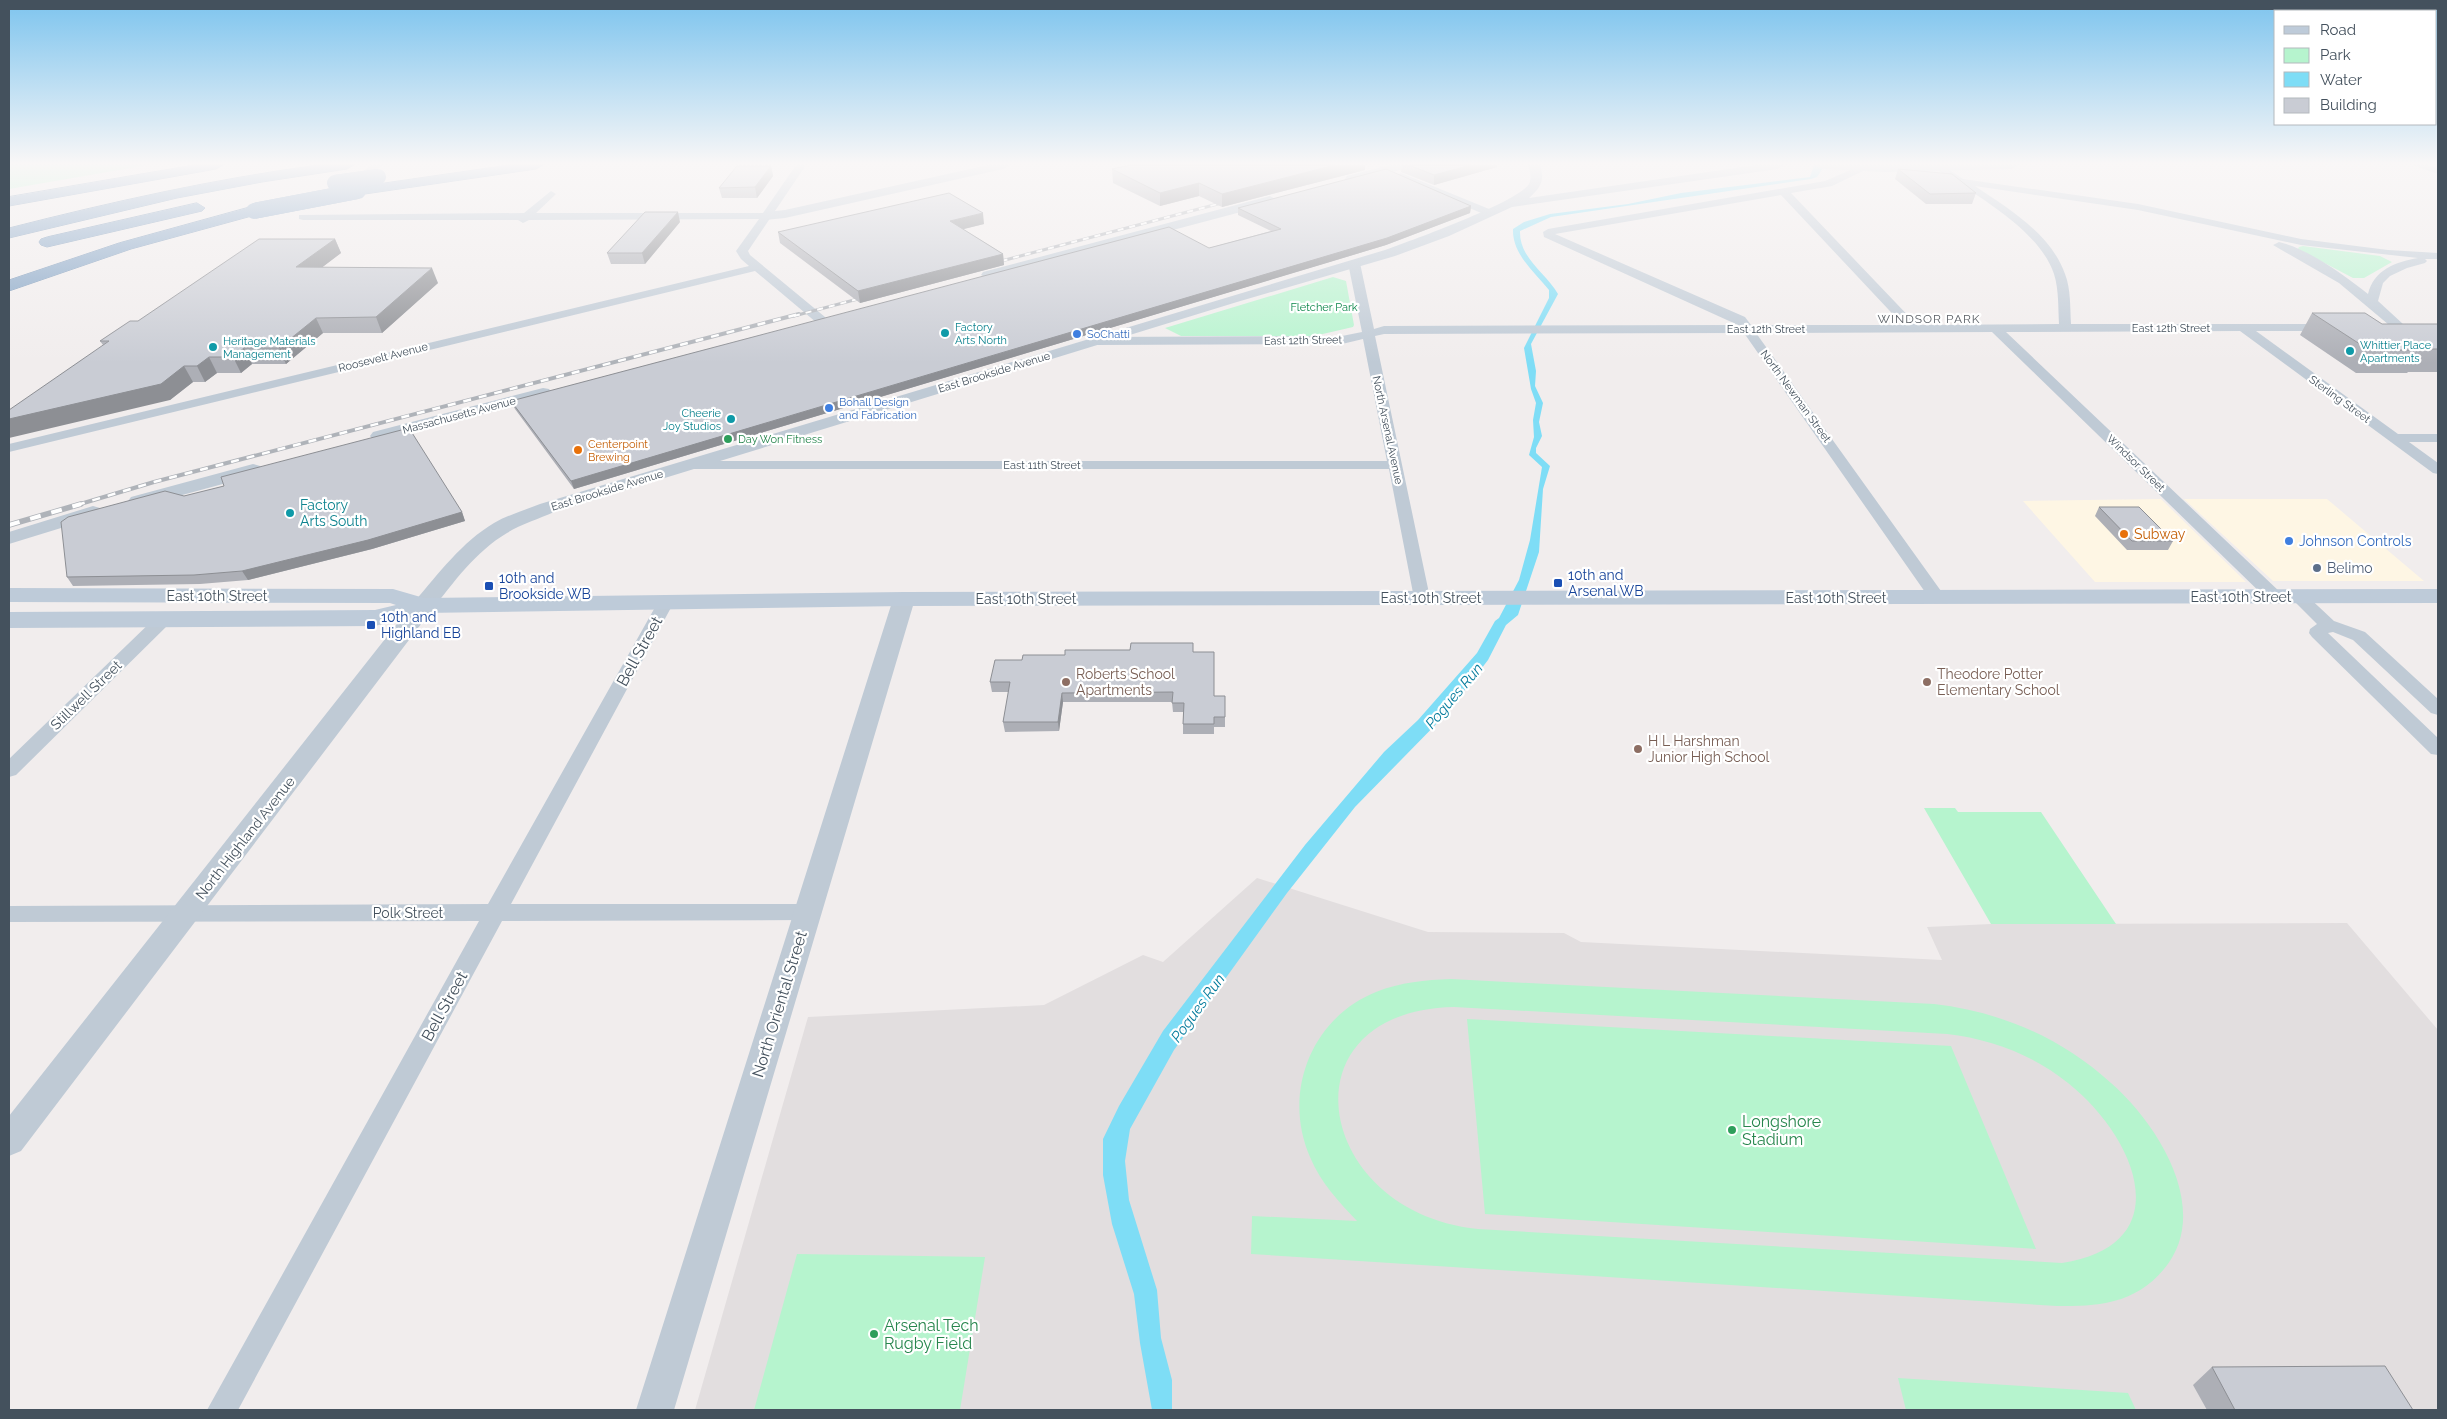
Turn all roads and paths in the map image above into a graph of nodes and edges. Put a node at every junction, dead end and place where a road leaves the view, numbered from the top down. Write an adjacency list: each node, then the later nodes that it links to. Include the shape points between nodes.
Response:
1 (96, 231): 11 (highway)
2 (179, 231): 16 (highway, bridge, via 125,246)
3 (754, 231): 14 (street, via 742,248 745,257)
4 (1152, 231): 15 (street)
5 (1445, 231): 13 (street, East Brookside Avenue, via 1397,251)
6 (1553, 231): 25 (street, North Newman Street, via 1547,234 1550,238 1741,320)
7 (1821, 231): 26 (street)
8 (2027, 231): 24 (street, via 2048,253 2060,274)
9 (2241, 231): 17 (street, via 2316,263)
10 (2245, 231): 12 (street, via 2337,248)
11 (35, 245)
12 (2438, 257): 17 (street, via 2393,270 2378,282)
13 (1354, 263): 28 (street, North Arsenal Avenue); 29 (street, East Brookside Avenue)
14 (758, 267): 18 (street); 34 (street, Roosevelt Avenue)
15 (973, 279)
16 (9, 286)
17 (2372, 301): 23 (street)
18 (826, 318): 19 (street)
19 (802, 325)
20 (2243, 327): 21 (street, East 12th Street); 24 (street, East 12th Street); 31 (street, Sterling Street)
21 (2341, 327)
22 (2380, 327): 23 (street)
23 (2406, 327)
24 (2065, 328): 27 (street, East 12th Street)
25 (1747, 329): 26 (street, East 12th Street); 28 (street, East 12th Street, via 1384,330); 45 (street, North Newman Street)
26 (1914, 329): 27 (street, East 12th Street)
27 (1996, 329): 42 (street, Windsor Street)
28 (1368, 334): 29 (street, East 12th Street, via 1342,340); 37 (street, North Arsenal Avenue)
29 (1096, 340): 36 (street, East Brookside Avenue)
30 (557, 390): 33 (street, Massachusetts Avenue)
31 (2395, 438): 32 (street); 38 (street, Sterling Street)
32 (2438, 438)
33 (363, 441)
34 (9, 448)
35 (270, 465): 39 (street)
36 (688, 465): 37 (street, East 11th Street); 40 (street, East Brookside Avenue, via 533,513)
37 (1395, 465): 44 (street, North Arsenal Avenue)
38 (2438, 470)
39 (9, 538)
40 (484, 539): 48 (street, North Highland Avenue, via 464,557)
41 (9, 596): 48 (main road, East 10th Street, via 393,596)
42 (2286, 596): 43 (main road, East 10th Street); 45 (main road, East 10th Street); 51 (street, Windsor Street)
43 (2438, 596)
44 (1422, 598): 45 (main road, East 10th Street); 46 (main road, East 10th Street)
45 (1938, 598)
46 (904, 599): 47 (main road, East 10th Street); 56 (street, North Oriental Street)
47 (666, 602): 48 (main road, East 10th Street); 55 (street, Bell Street)
48 (423, 606): 50 (main road, East 10th Street, via 375,618); 58 (street, North Highland Avenue)
49 (9, 620): 50 (main road, East 10th Street)
50 (163, 620): 54 (street, Stillwell Street)
51 (2328, 626): 52 (street, via 2340,627 2359,636); 53 (street, via 2321,627 2318,633)
52 (2438, 709)
53 (2438, 748)
54 (9, 770)
55 (496, 912): 56 (street, Polk Street); 58 (street, Polk Street); 60 (street, Bell Street)
56 (807, 912): 61 (street, North Oriental Street)
57 (9, 914): 58 (street, Polk Street)
58 (187, 914): 59 (street, North Highland Avenue)
59 (9, 1141)
60 (222, 1410)
61 (654, 1410)

